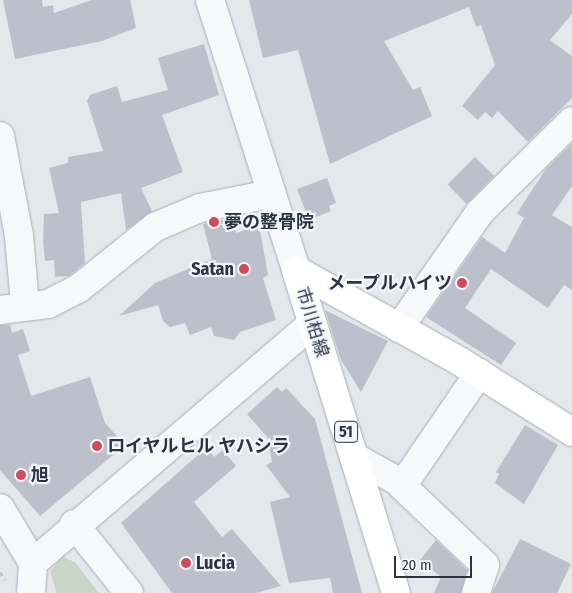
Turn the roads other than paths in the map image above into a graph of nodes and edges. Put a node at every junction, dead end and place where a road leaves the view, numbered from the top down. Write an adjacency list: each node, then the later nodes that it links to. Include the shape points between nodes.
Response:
1 (210, 0): 4 (street)
2 (572, 121): 8 (street, via 480,212)
3 (0, 136): 6 (street, via 19,236)
4 (271, 194): 5 (street); 6 (street, via 200,208 155,227 78,289 48,304)
5 (296, 270): 7 (main road, 市川柏線 / 51); 8 (main road, 市川柏線)
6 (12, 307)
7 (312, 324): 11 (main road, 市川柏線 / 51); 14 (street)
8 (399, 328): 9 (main road, 市川柏線)
9 (479, 373): 10 (main road, 市川柏線); 12 (street)
10 (572, 432)
11 (354, 457): 12 (street); 15 (main road, 市川柏線 / 51)
12 (403, 484): 21 (street, via 485,565)
13 (0, 508): 16 (street)
14 (74, 524): 16 (street); 18 (street)
15 (382, 548): 19 (street); 20 (main road, 市川柏線 / 51)
16 (33, 563): 17 (street)
17 (31, 593)
18 (129, 593)
19 (387, 593)
20 (396, 593)
21 (476, 593)

